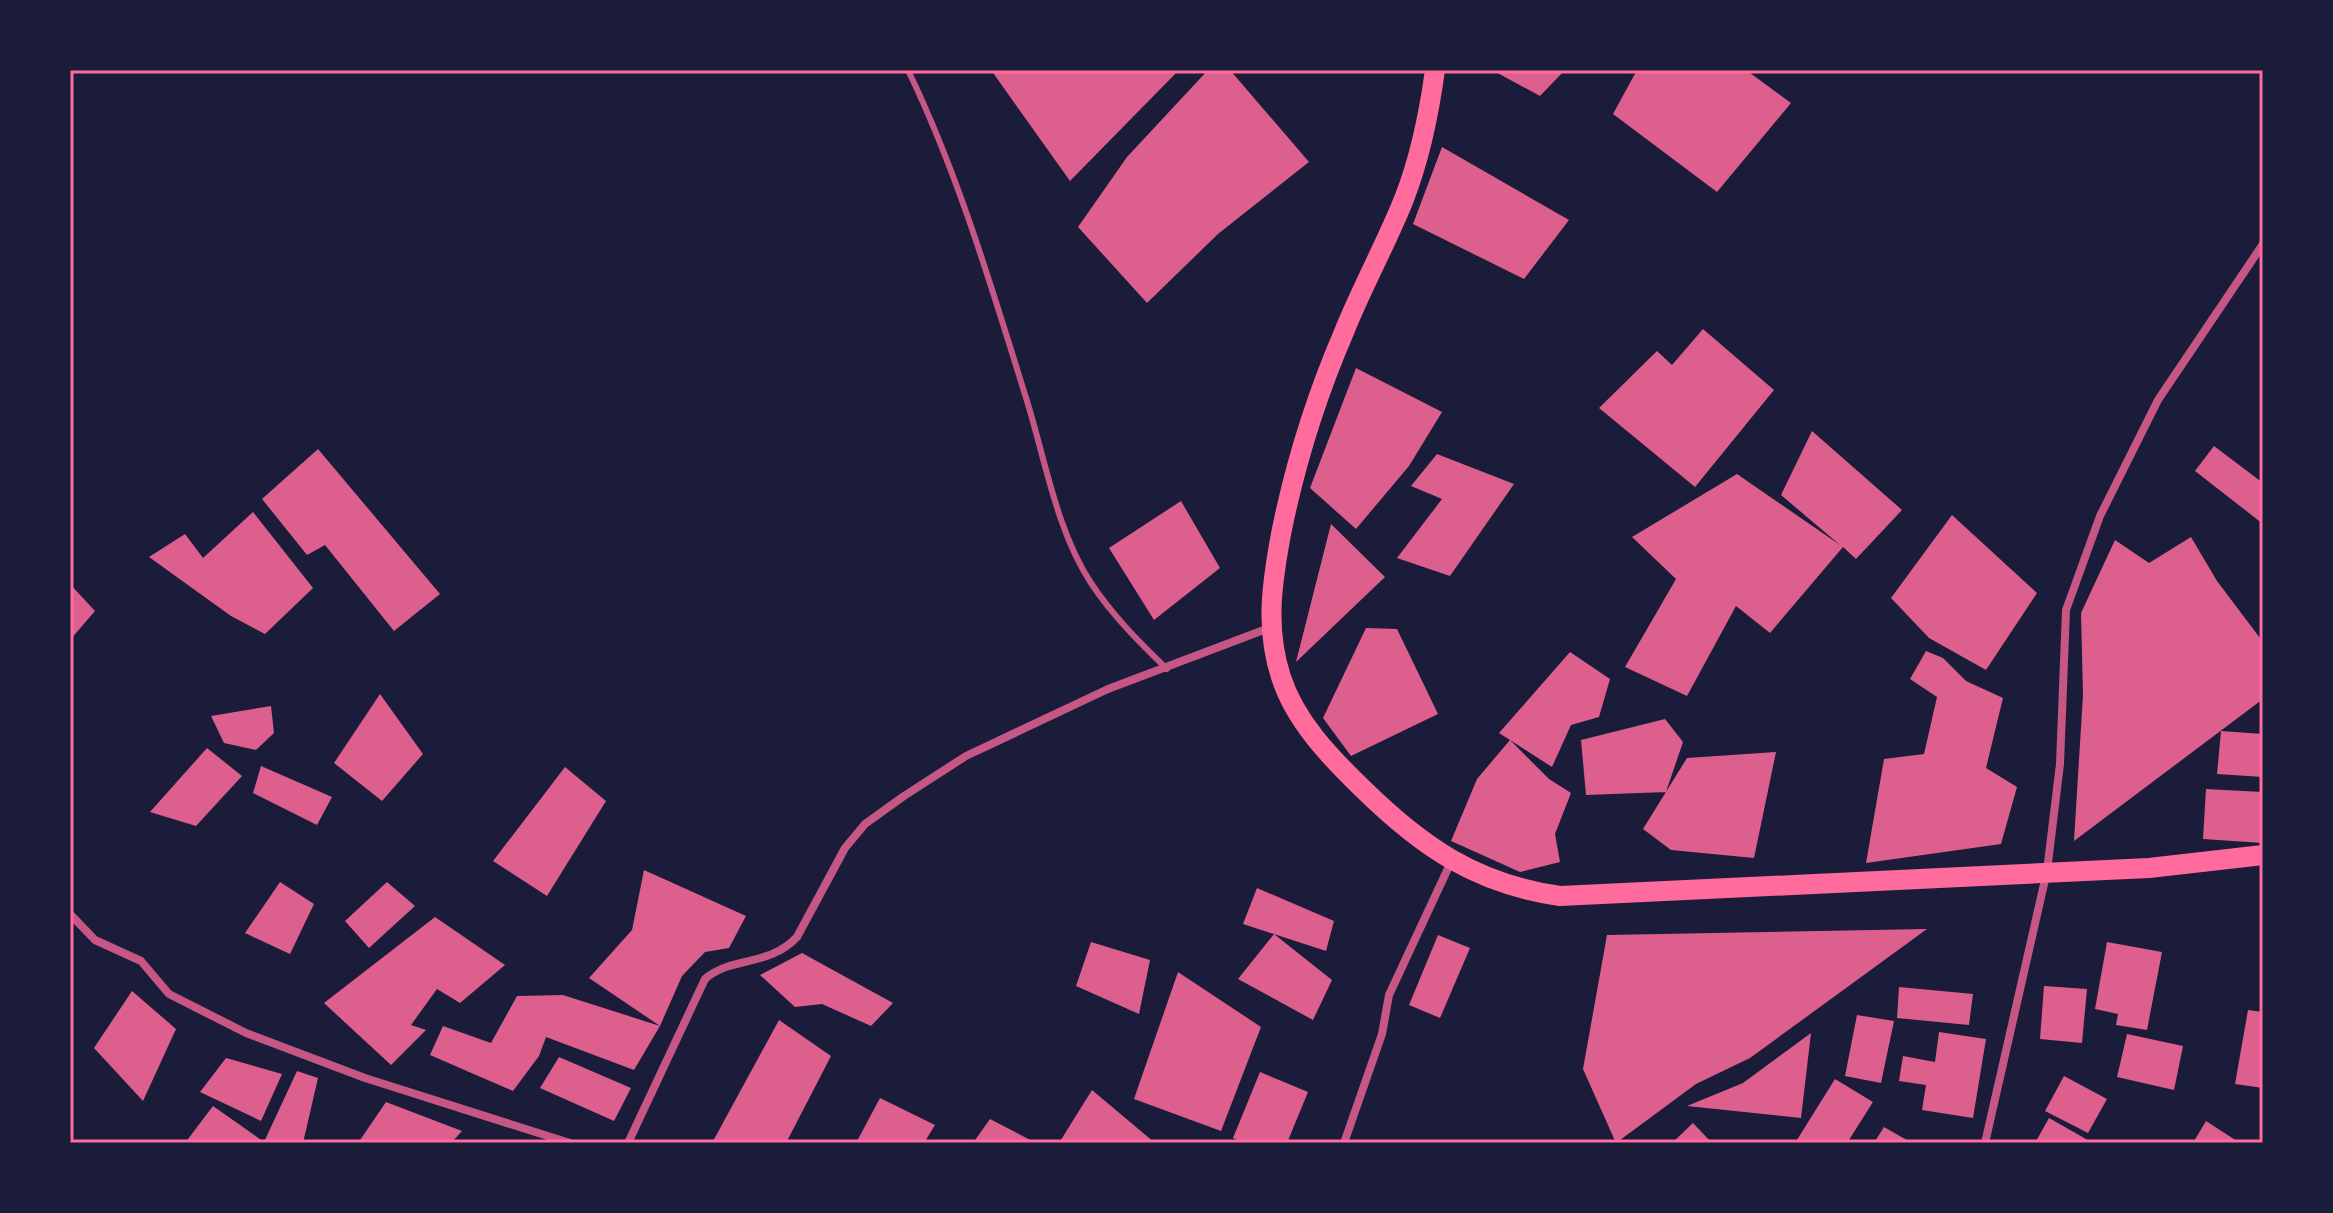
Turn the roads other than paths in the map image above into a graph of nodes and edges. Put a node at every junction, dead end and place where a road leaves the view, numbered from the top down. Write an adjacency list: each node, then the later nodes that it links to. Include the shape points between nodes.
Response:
1 (908, 70): 5 (lane, via 951,169 1059,511 1090,581)
2 (1435, 70): 4 (main road, via 1428,121 1405,197 1343,333 1294,468 1272,584)
3 (2263, 244): 8 (street, via 2158,400 2100,516 2066,610 2060,764)
4 (1270, 628): 5 (street); 7 (main road, via 1281,679 1324,751 1379,805)
5 (1167, 669): 11 (street, via 1108,689 966,756 865,824 845,848 787,947 764,960 715,971 700,985)
6 (2263, 855): 8 (main road, via 2149,868)
7 (1451, 862): 8 (main road, via 1488,880 1560,896); 12 (street, via 1389,995 1382,1034)
8 (2047, 871): 13 (street)
9 (70, 914): 10 (street, via 95,940 141,961 169,994 246,1033 365,1078)
10 (570, 1143)
11 (628, 1143)
12 (1344, 1143)
13 (1985, 1143)

